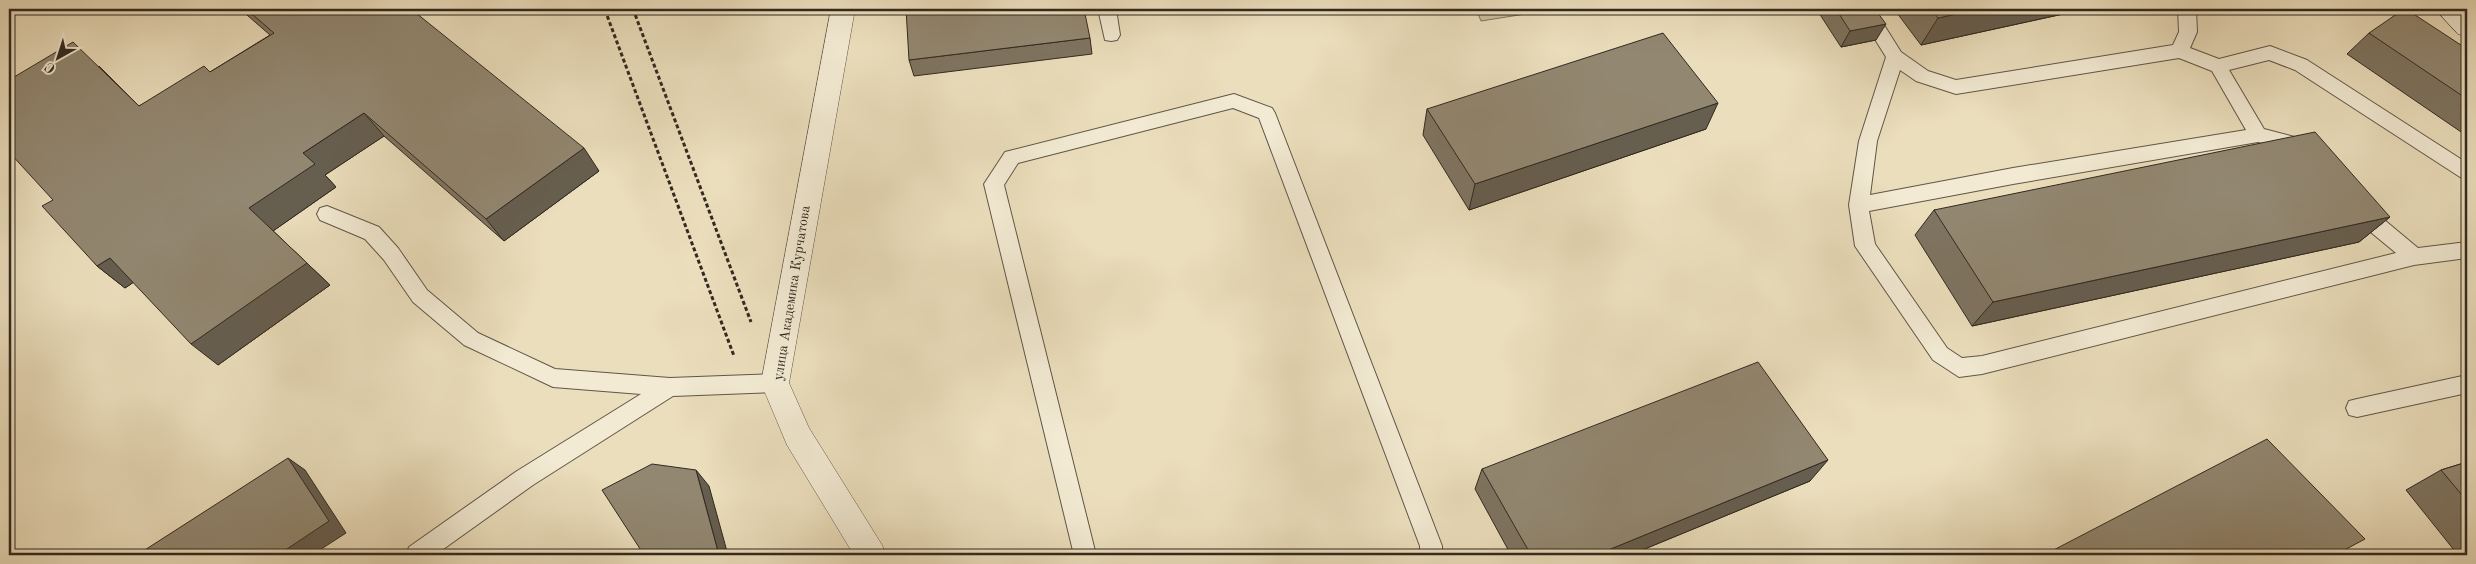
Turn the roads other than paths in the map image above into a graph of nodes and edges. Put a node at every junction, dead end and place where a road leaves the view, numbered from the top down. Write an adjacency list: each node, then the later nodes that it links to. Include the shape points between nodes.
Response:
1 (843, 9): 19 (street, улица Академика Курчатова)
2 (1107, 9): 7 (lane)
3 (1865, 9): 9 (lane)
4 (2187, 9): 8 (lane, via 2188,32)
5 (2447, 9): 6 (street)
6 (2467, 28)
7 (1111, 35)
8 (2180, 51): 9 (lane, via 1956,87 1922,76); 10 (lane)
9 (1895, 57): 15 (lane, via 1868,141)
10 (2218, 66): 11 (lane); 13 (lane, via 2270,54 2301,65)
11 (2258, 135): 12 (lane, via 2309,147); 15 (lane)
12 (2314, 154)
13 (2467, 172)
14 (2348, 198): 18 (lane, via 2359,212)
15 (1859, 205): 18 (lane, via 1865,246 1940,354 1959,368 1982,365)
16 (327, 214): 21 (lane, via 372,233 420,296 472,339 553,378)
17 (2467, 250): 18 (lane)
18 (2414, 257)
19 (775, 383): 21 (lane); 24 (street, улица Академика Курчатова, via 797,436)
20 (2467, 384): 22 (lane)
21 (670, 386): 23 (lane, via 525,478)
22 (2357, 408)
23 (417, 555)
24 (871, 555)
25 (1085, 555): 26 (lane, via 994,184 1012,157 1234,101 1266,113 1432,546)
26 (1431, 555)

